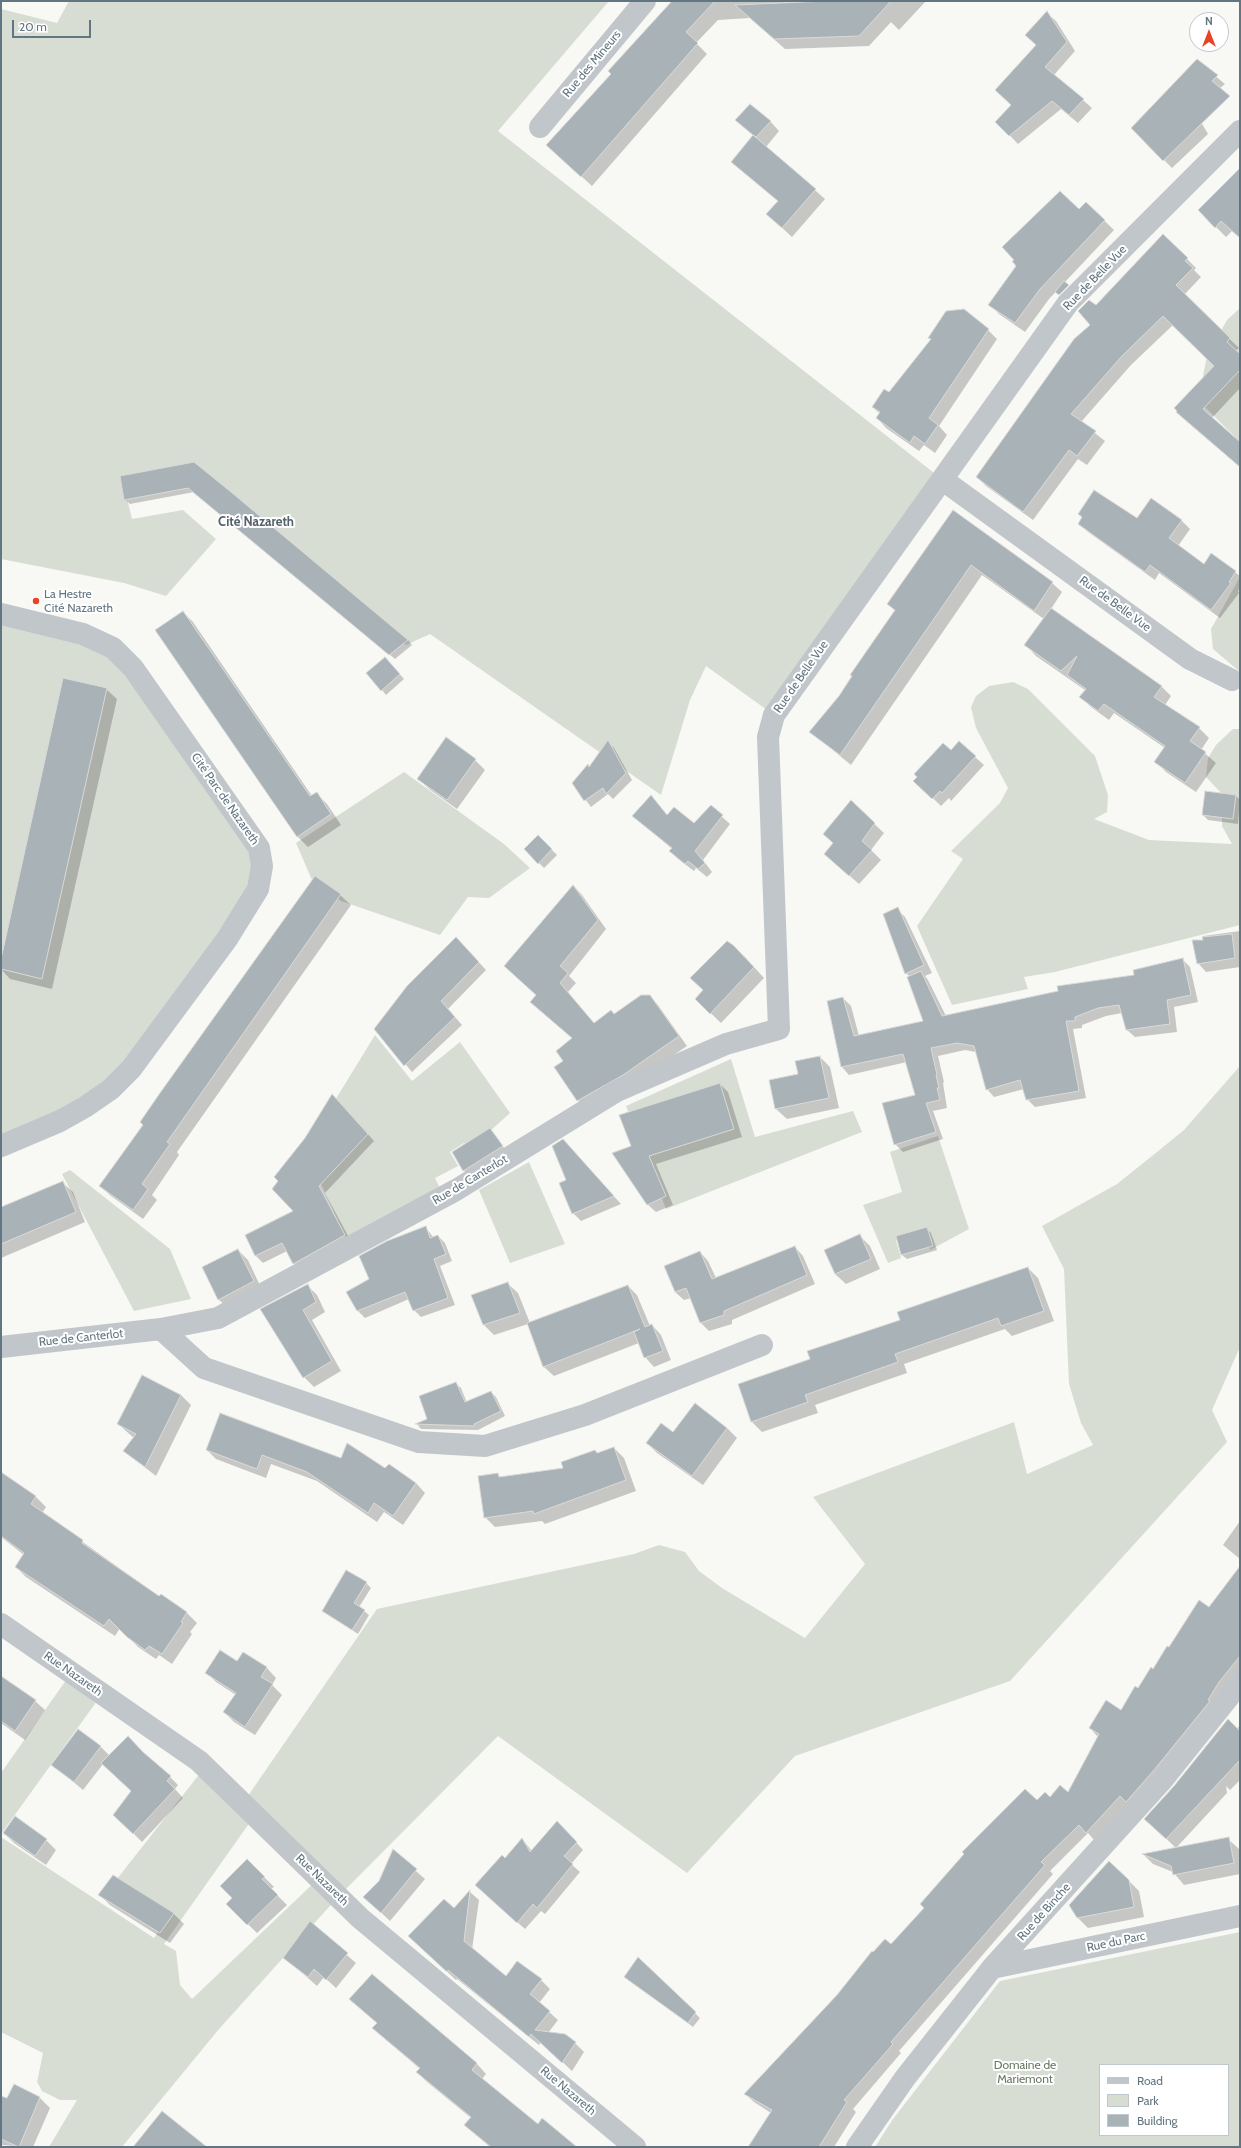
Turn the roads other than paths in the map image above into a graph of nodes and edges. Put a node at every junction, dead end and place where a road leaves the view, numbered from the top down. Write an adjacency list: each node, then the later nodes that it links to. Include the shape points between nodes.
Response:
1 (645, 1): 2 (street, Rue des Mineurs)
2 (540, 127)
3 (1240, 131): 4 (street, Rue de Belle Vue, via 1068,303)
4 (943, 480): 6 (street, Rue de Belle Vue, via 1190,659); 7 (street, Rue de Belle Vue, via 779,707 771,724 768,736)
5 (1, 614): 8 (street, Cité Parc de Nazareth, via 83,634 114,648 133,668 259,848 262,866 258,889 227,939 131,1069 111,1089 85,1107 60,1121)
6 (1232, 680)
7 (779, 1029): 9 (street, Rue de Canterlot, via 726,1044 617,1091 456,1190 218,1318)
8 (1, 1146)
9 (162, 1329): 10 (street, via 204,1368 419,1442 485,1446 585,1415); 11 (street, Rue de Canterlot)
10 (762, 1345)
11 (1, 1347)
12 (1, 1624): 16 (street, Rue Nazareth, via 199,1760 360,1918)
13 (1240, 1683): 15 (street, Rue de Binche, via 1164,1778)
14 (1240, 1916): 15 (street, Rue du Parc)
15 (992, 1968): 17 (street, Rue de Binche, via 905,2078)
16 (635, 2147)
17 (857, 2147)

